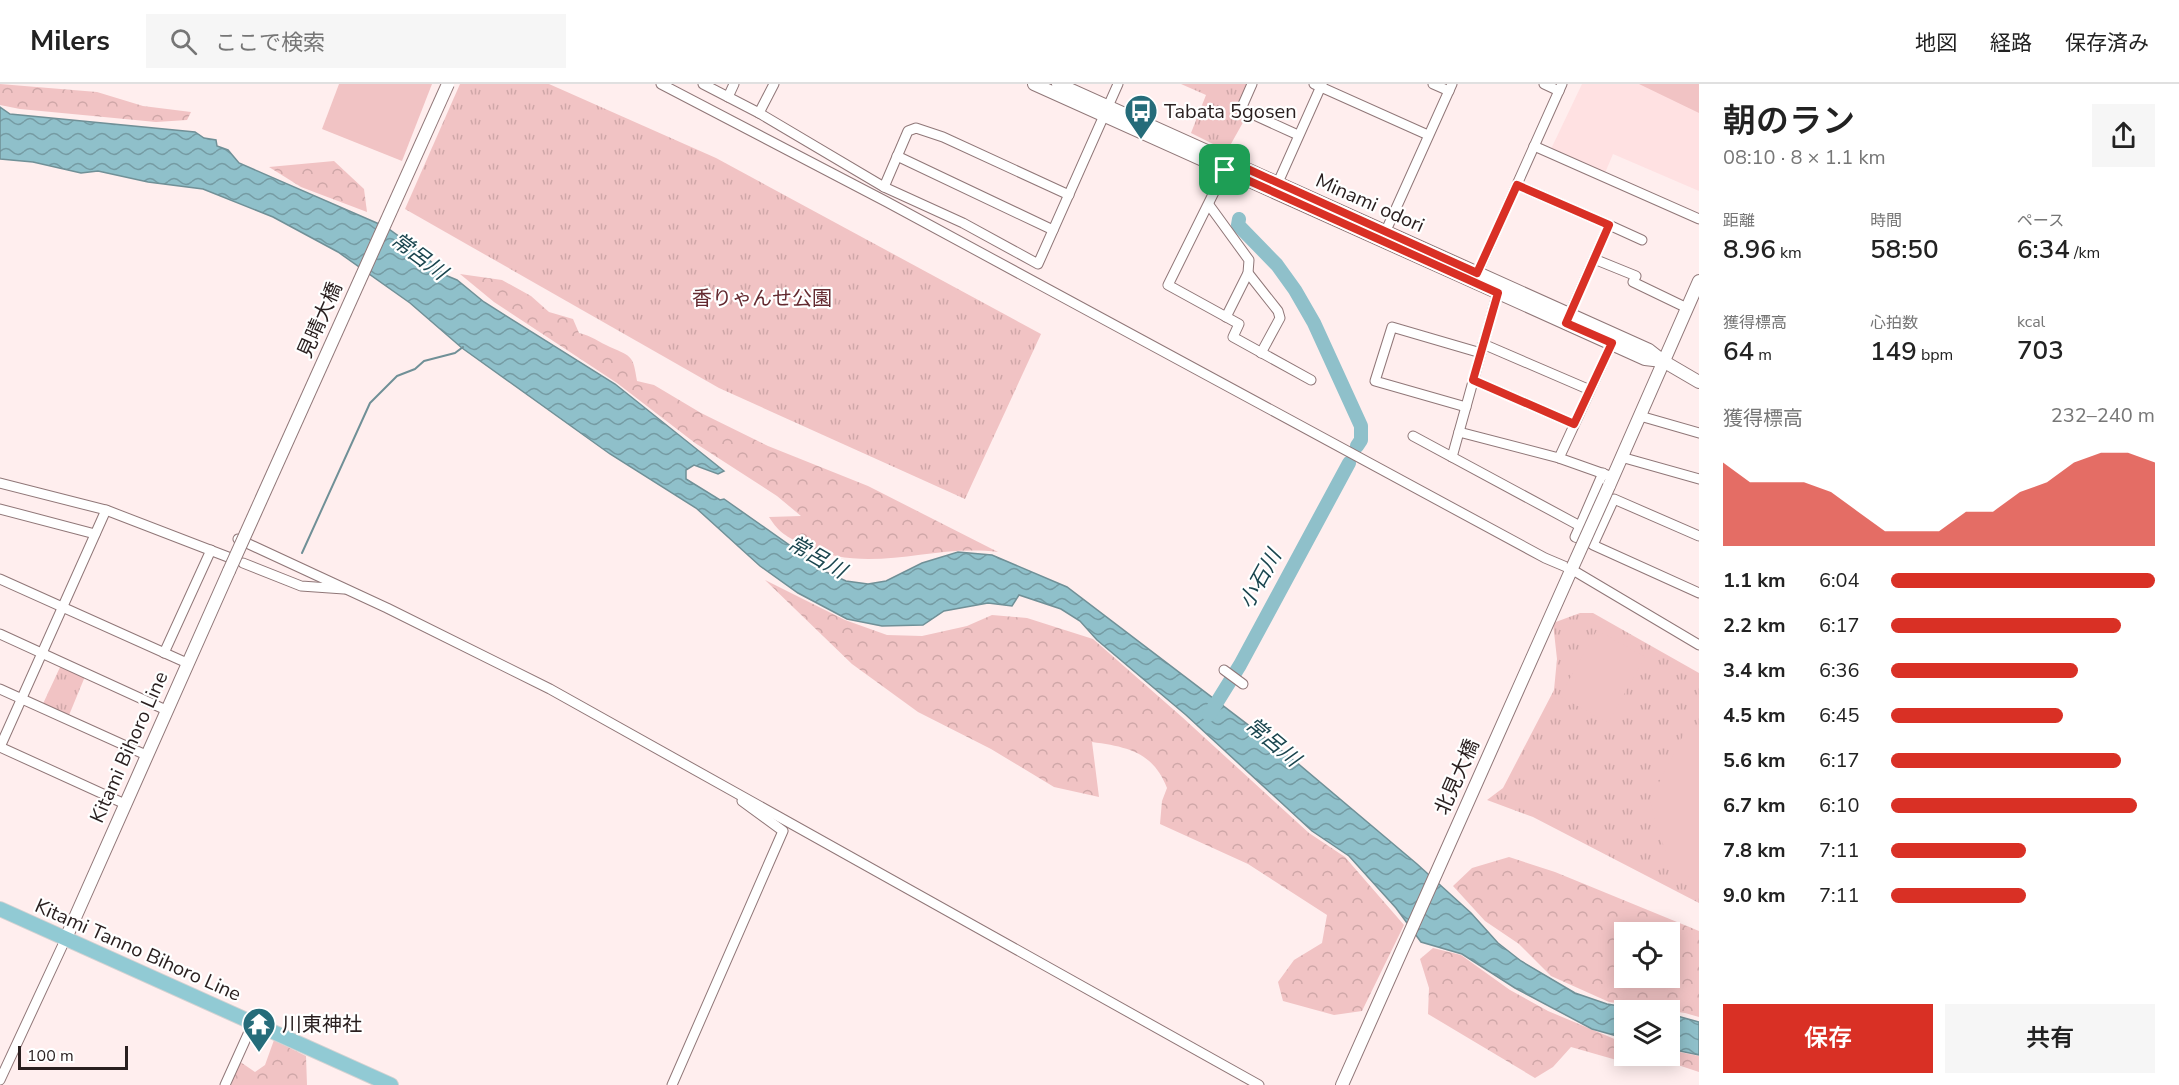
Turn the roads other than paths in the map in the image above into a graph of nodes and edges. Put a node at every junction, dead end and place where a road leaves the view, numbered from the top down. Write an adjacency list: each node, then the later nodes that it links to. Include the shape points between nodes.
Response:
1 (448, 84): 72 (street, 見晴大橋, bridge)
2 (661, 84): 71 (street)
3 (703, 84): 15 (street)
4 (734, 84): 15 (street)
5 (774, 84): 17 (street)
6 (1034, 84): 16 (street, Minami odori)
7 (1058, 84): 16 (street, Minami odori)
8 (1118, 84): 16 (street)
9 (1252, 84): 18 (street, via 1241,109)
10 (1433, 84): 14 (street)
11 (1545, 84): 13 (street)
12 (1319, 85): 18 (street); 19 (street)
13 (1560, 87): 20 (street)
14 (1450, 88): 19 (street)
15 (728, 98): 17 (street)
16 (1106, 111): 22 (street, Minami odori); 26 (street)
17 (759, 113): 24 (street)
18 (1298, 135): 25 (street)
19 (1428, 135): 31 (street)
20 (1534, 146): 23 (street); 28 (street)
21 (897, 156): 24 (street); 26 (street, via 908,131 916,128); 30 (street)
22 (1227, 166): 25 (street, Minami odori); 27 (street)
23 (1517, 185): 29 (street); 35 (street)
24 (884, 187): 30 (street, via 963,222 1038,264)
25 (1276, 187): 31 (street, Minami odori)
26 (1069, 195): 30 (street)
27 (1209, 205): 34 (street, via 1250,260); 39 (street, via 1168,285)
28 (1699, 219)
29 (1609, 225): 32 (street); 33 (street)
30 (1053, 230)
31 (1383, 236): 35 (street, Minami odori)
32 (1642, 240)
33 (1594, 259): 38 (street, via 1636,276 1633,282); 40 (street)
34 (1248, 273): 39 (street); 43 (street, via 1280,318)
35 (1475, 277): 37 (street, Minami odori)
36 (1699, 280): 38 (street, 北見大橋)
37 (1499, 288): 40 (street, Minami odori); 42 (street)
38 (1687, 308): 44 (street, 北見大橋)
39 (1226, 316): 43 (street, via 1239,324 1233,337)
40 (1568, 318): 41 (street, Minami odori); 44 (street, Minami odori, via 1649,350)
41 (1612, 343): 44 (street, Minami odori, via 1645,359); 48 (street)
42 (1482, 348): 46 (street); 48 (street); 49 (street, via 1392,327 1375,381)
43 (1261, 352): 45 (street)
44 (1663, 361): 47 (street, Minami odori); 50 (street, 北見大橋)
45 (1311, 380)
46 (1473, 380): 49 (street); 51 (street)
47 (1699, 382)
48 (1590, 390): 51 (street)
49 (1466, 407): 52 (street)
50 (1640, 417): 53 (street); 56 (street, 北見大橋)
51 (1574, 424): 57 (street)
52 (1459, 432): 55 (street); 57 (street)
53 (1699, 433)
54 (1413, 436): 55 (street)
55 (1452, 457): 63 (street)
56 (1621, 457): 58 (street, 北見大橋); 59 (street)
57 (1559, 458): 58 (street)
58 (1608, 479): 63 (street); 71 (street, 北見大橋, bridge)
59 (1699, 479)
60 (0, 483): 62 (street)
61 (0, 509): 64 (street)
62 (106, 510): 64 (street); 68 (street)
63 (1580, 526): 67 (street, via 1575,537)
64 (95, 534): 76 (street)
65 (1699, 536): 67 (street, via 1614,499)
66 (237, 539): 74 (street)
67 (1593, 545): 75 (street)
68 (211, 550): 69 (street); 79 (street)
69 (228, 557)
70 (243, 563): 74 (street, via 301,586)
71 (1571, 569): 78 (street); 99 (street, 北見大橋)
72 (229, 571): 81 (street, Kitami Bihoro Line)
73 (0, 579): 76 (street)
74 (348, 589): 89 (street, via 499,662)
75 (1699, 593)
76 (62, 607): 79 (street); 80 (street)
77 (0, 634): 80 (street)
78 (1699, 645)
79 (165, 653): 81 (street)
80 (42, 654): 85 (street); 86 (street)
81 (187, 663): 86 (street, Kitami Bihoro Line)
82 (1224, 670): 83 (street)
83 (1243, 684)
84 (0, 689): 85 (street)
85 (21, 699): 87 (street); 88 (street)
86 (166, 710): 88 (street, Kitami Bihoro Line)
87 (0, 747): 90 (street)
88 (146, 755): 90 (street, Kitami Bihoro Line)
89 (735, 792): 97 (street, via 783,831); 98 (street)
90 (125, 804): 92 (street, Kitami Bihoro Line)
91 (0, 909): 92 (main road, Kitami Tanno Bihoro Line)
92 (66, 938): 93 (main road, Kitami Tanno Bihoro Line); 94 (street)
93 (253, 1023): 95 (street); 96 (main road, Kitami Tanno Bihoro Line)
94 (0, 1080)
95 (225, 1085)
96 (392, 1085)
97 (672, 1085)
98 (1259, 1085)
99 (1342, 1085)

